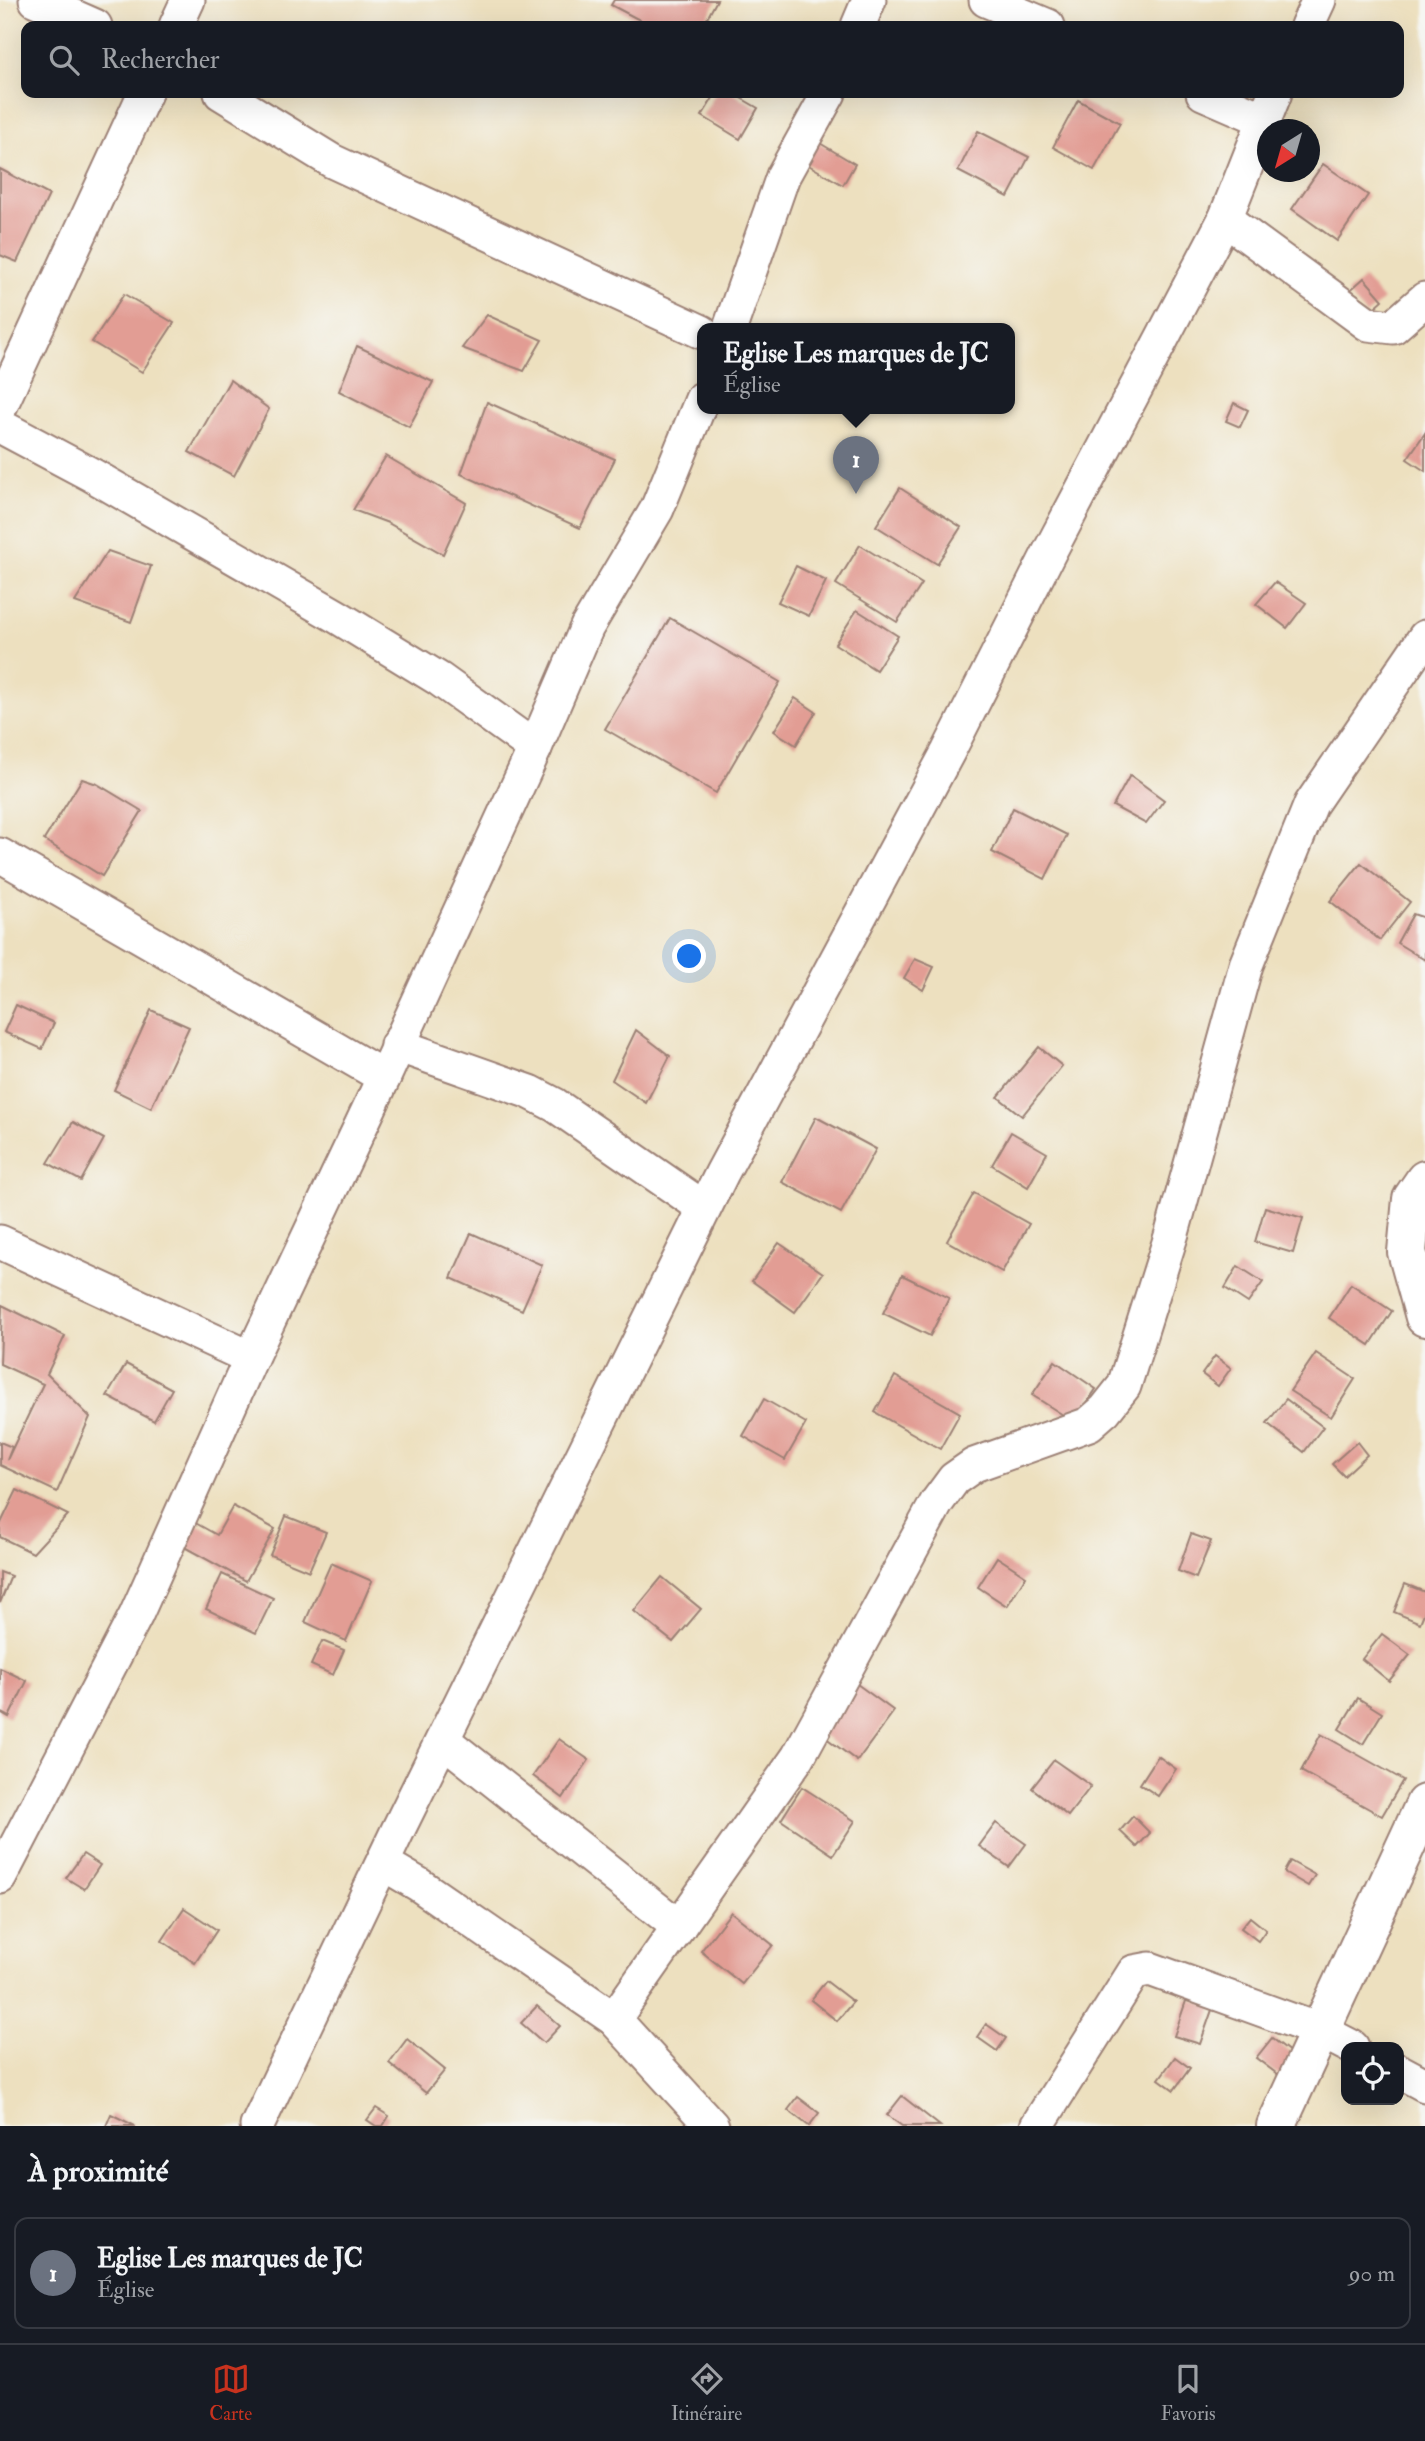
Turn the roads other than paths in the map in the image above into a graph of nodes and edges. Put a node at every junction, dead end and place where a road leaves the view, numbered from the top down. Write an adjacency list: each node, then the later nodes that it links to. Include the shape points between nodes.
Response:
1 (36, 0): 6 (street)
2 (188, 0): 7 (street)
3 (869, 0): 8 (street)
4 (986, 0): 9 (street)
5 (1319, 0): 10 (street)
6 (83, 21)
7 (178, 21)
8 (860, 21)
9 (1036, 21)
10 (1309, 21)
11 (143, 98): 20 (street)
12 (229, 98): 19 (street, via 332,161)
13 (826, 98): 18 (street, via 783,176)
14 (1228, 98): 15 (street)
15 (1269, 106): 16 (street)
16 (1224, 219): 17 (street, via 1368,324 1393,327); 29 (street, via 948,752)
17 (1425, 299)
18 (732, 323)
19 (697, 330)
20 (0, 407)
21 (697, 411): 24 (street, via 657,509 587,627)
22 (0, 426): 24 (street, via 338,617 439,679)
23 (1425, 637): 37 (street, via 1311,804 1256,940 1124,1386 1089,1424 974,1465 954,1479 798,1757)
24 (534, 748): 26 (street)
25 (0, 855): 27 (street)
26 (397, 1045): 27 (street); 29 (street, via 555,1105)
27 (384, 1077): 32 (street)
28 (1425, 1180): 31 (street, via 1412,1199 1407,1252)
29 (704, 1208): 33 (street)
30 (0, 1242): 32 (street)
31 (1425, 1317)
32 (251, 1358): 36 (street, via 136,1615)
33 (443, 1741): 35 (street); 37 (street)
34 (1425, 1804): 39 (street)
35 (384, 1864): 38 (street); 42 (street)
36 (0, 1877)
37 (679, 1927): 38 (street)
38 (614, 2019): 43 (street)
39 (1337, 2039): 44 (street, via 1150,1969 1134,1972); 45 (street)
40 (1404, 2074): 41 (street)
41 (1425, 2085)
42 (257, 2126)
43 (712, 2126)
44 (1037, 2126)
45 (1276, 2126)

